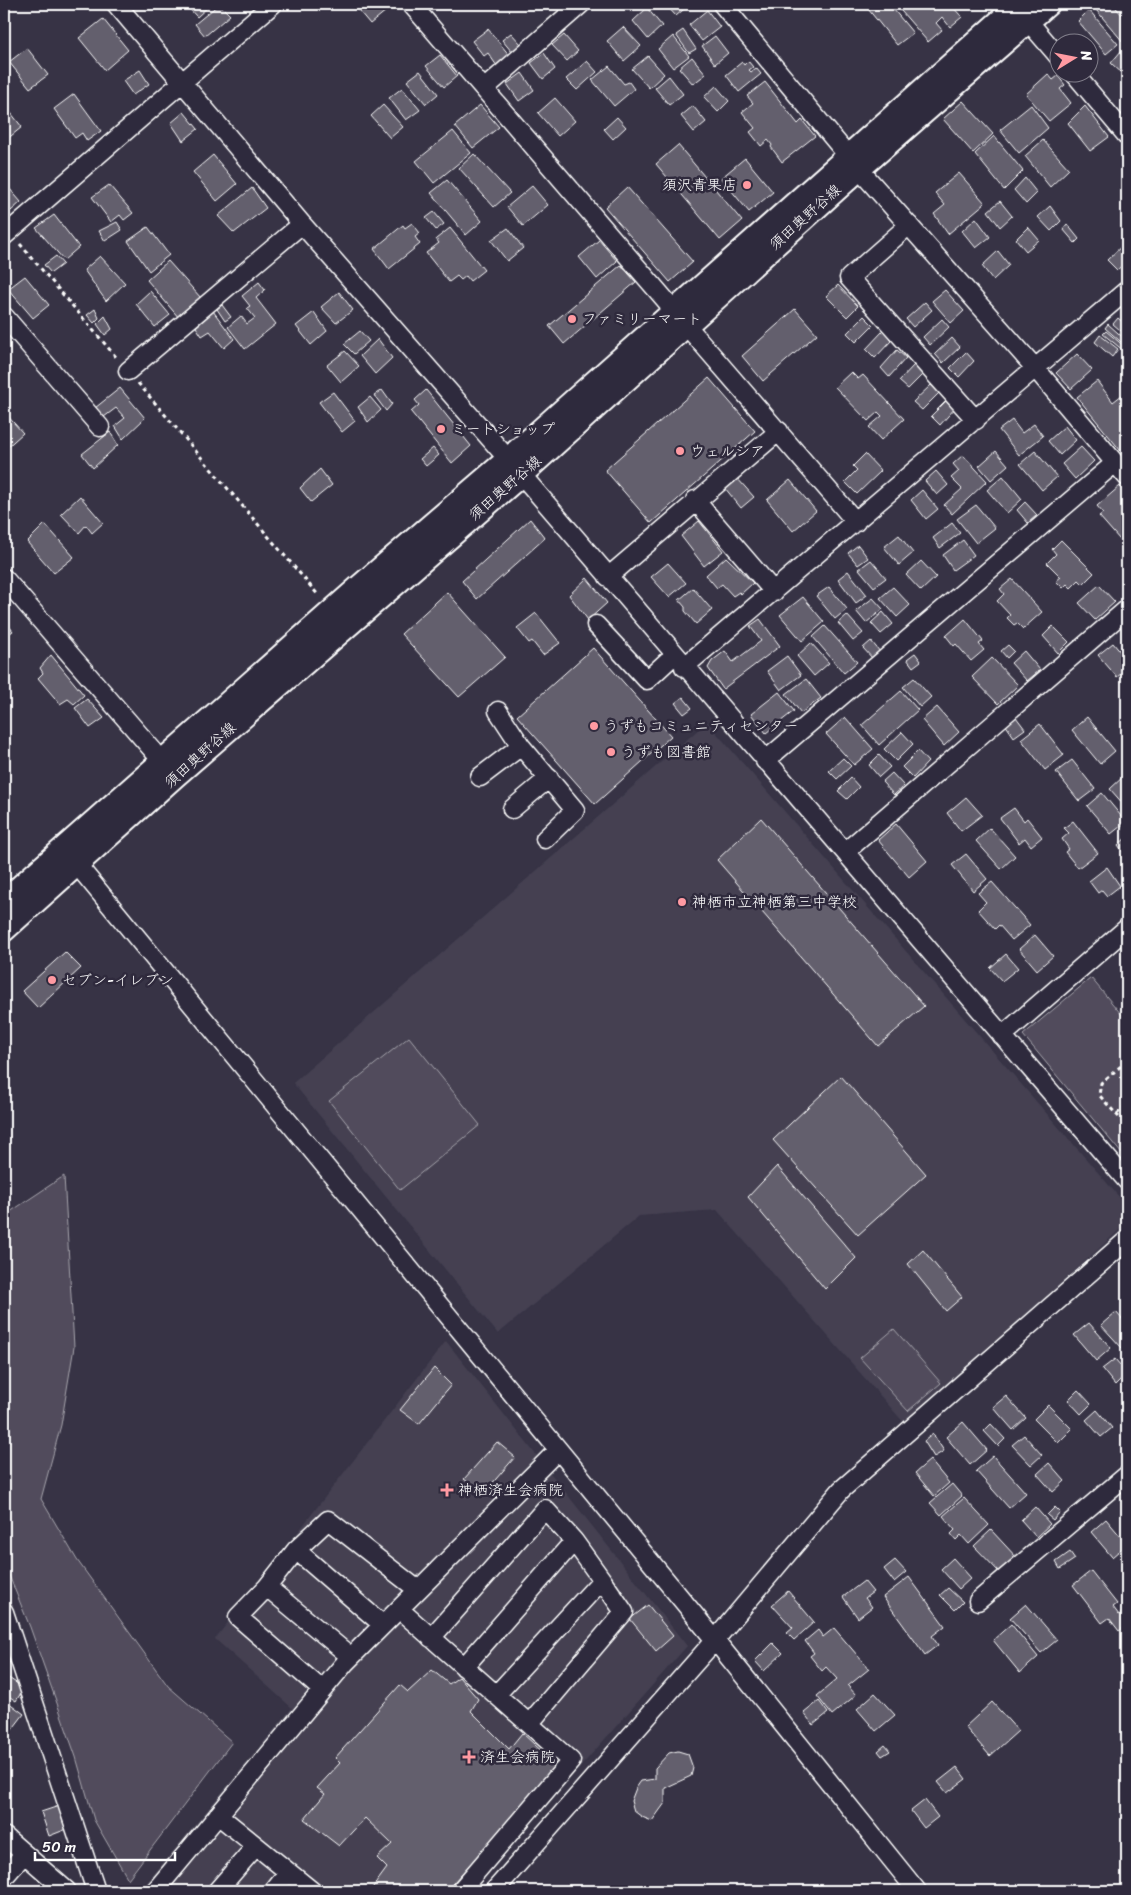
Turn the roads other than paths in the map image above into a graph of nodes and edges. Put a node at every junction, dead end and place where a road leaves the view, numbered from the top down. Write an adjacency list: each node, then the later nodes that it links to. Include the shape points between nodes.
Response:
1 (116, 4): 9 (street)
2 (274, 4): 9 (street)
3 (411, 4): 11 (street)
4 (581, 4): 11 (street)
5 (722, 4): 13 (street)
6 (1048, 4): 7 (main road, 須田奥野谷線)
7 (1020, 8): 8 (street); 13 (main road, 須田奥野谷線)
8 (1048, 43)
9 (184, 82): 14 (street); 16 (street)
10 (1081, 82): 12 (street)
11 (484, 88): 19 (street)
12 (1127, 136)
13 (853, 162): 15 (street); 19 (main road, 須田奥野谷線)
14 (302, 224): 21 (street); 26 (street)
15 (909, 225): 20 (street); 22 (street, via 849,278)
16 (6, 233)
17 (1127, 290): 20 (street)
18 (4, 316): 23 (street)
19 (680, 317): 24 (street); 26 (main road, 須田奥野谷線)
20 (1036, 369): 22 (street); 25 (street)
21 (128, 370)
22 (976, 420): 29 (street)
23 (100, 427)
24 (779, 431): 28 (street); 29 (street)
25 (1115, 463): 27 (street); 38 (street)
26 (515, 467): 30 (street); 39 (main road, 須田奥野谷線)
27 (1127, 477)
28 (695, 500): 30 (street); 32 (street)
29 (856, 522): 32 (street)
30 (608, 577): 35 (street)
31 (4, 578): 39 (street)
32 (774, 592): 35 (street)
33 (1127, 608): 44 (street)
34 (596, 625): 35 (street, via 646,680)
35 (679, 661): 38 (street)
36 (498, 711): 37 (street)
37 (521, 746): 40 (street); 41 (street)
38 (765, 761): 44 (street)
39 (168, 768): 45 (main road, 須田奥野谷線)
40 (480, 777)
41 (548, 778): 42 (street); 43 (street, via 575,810)
42 (512, 810)
43 (545, 839)
44 (844, 852): 49 (street)
45 (71, 857): 46 (main road, 須田奥野谷線); 48 (main road, 須田奥野谷線); 52 (street)
46 (4, 901)
47 (1127, 928): 49 (street)
48 (4, 930)
49 (1002, 1036): 50 (street)
50 (1127, 1181)
51 (1127, 1240): 64 (street, via 841,1490)
52 (558, 1450): 58 (street); 64 (street)
53 (1127, 1475): 59 (street)
54 (574, 1541): 56 (street); 63 (street, via 545,1509); 66 (street)
55 (296, 1550): 57 (street); 58 (street, via 328,1520); 62 (street)
56 (602, 1580): 68 (street); 69 (street, via 624,1612)
57 (267, 1587): 65 (street); 67 (street, via 238,1617)
58 (418, 1590): 60 (street)
59 (978, 1602)
60 (399, 1609): 62 (street); 63 (street)
61 (4, 1612): 77 (street)
62 (383, 1625): 65 (street)
63 (431, 1638): 66 (street)
64 (715, 1640): 83 (street); 84 (street)
65 (351, 1657): 67 (street)
66 (464, 1667): 68 (street)
67 (322, 1690): 70 (street)
68 (496, 1695): 69 (street)
69 (529, 1724): 82 (street, via 571,1761)
70 (218, 1815): 72 (street); 78 (street)
71 (4, 1836): 73 (street)
72 (256, 1846): 74 (street); 79 (street)
73 (24, 1854): 75 (street); 76 (street)
74 (288, 1872): 80 (street); 81 (street)
75 (4, 1877)
76 (66, 1891)
77 (96, 1891)
78 (155, 1891)
79 (216, 1891)
80 (273, 1891)
81 (312, 1891)
82 (460, 1891)
83 (494, 1891)
84 (917, 1891)

